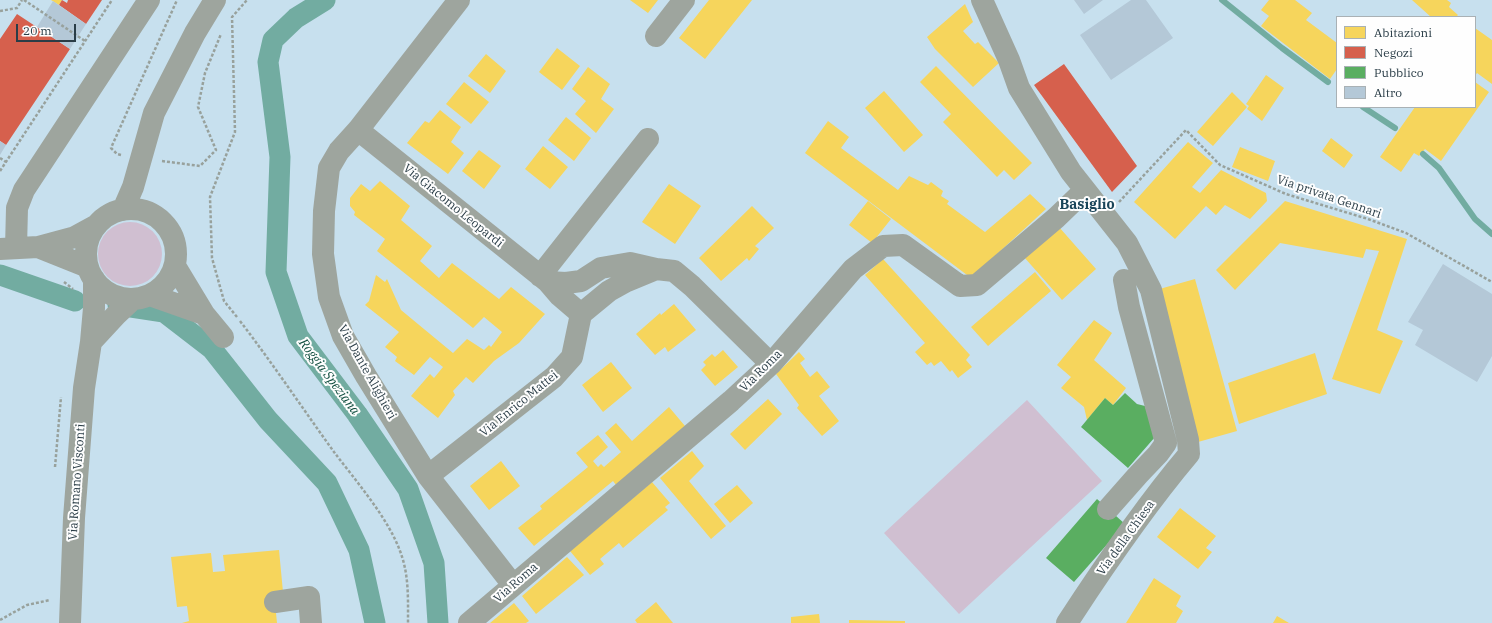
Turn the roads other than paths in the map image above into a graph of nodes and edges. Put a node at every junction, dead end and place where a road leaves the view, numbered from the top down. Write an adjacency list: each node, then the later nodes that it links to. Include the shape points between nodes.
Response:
1 (149, 0): 15 (street, via 24,190 17,208 16,222)
2 (215, 0): 9 (street, via 154,113)
3 (459, 0): 7 (street, Via Dante Alighieri)
4 (684, 0): 6 (street)
5 (982, 0): 10 (street, via 1019,88)
6 (656, 36)
7 (358, 130): 19 (street, Via Giacomo Leopardi); 29 (street, Via Dante Alighieri, via 339,151 329,168 323,254 329,296 343,336)
8 (648, 139): 19 (street)
9 (139, 165): 11 (street); 12 (street, Via Romano Visconti)
10 (1085, 190): 26 (street, Via Roma, via 977,285 960,286 903,245 883,246 853,268); 28 (street, via 1127,242 1151,290 1188,440)
11 (123, 210): 12 (street, Via Romano Visconti, via 146,211); 13 (street, Via Romano Visconti, via 109,215)
12 (156, 216): 16 (street, Via Romano Visconti, via 171,233 175,244)
13 (97, 225): 14 (street, via 75,237); 18 (street, Via Romano Visconti, via 89,237 86,252)
14 (38, 247): 15 (street); 18 (street)
15 (8, 249)
16 (175, 266): 21 (street, Via Romano Visconti, via 161,288); 22 (street)
17 (656, 269): 19 (street, via 630,263 601,268 581,281 566,283); 23 (street, via 609,291); 26 (street, via 674,271)
18 (91, 273): 21 (street, via 104,290 111,294 118,297); 25 (street, Via Romano Visconti, via 94,308)
19 (544, 279): 23 (street)
20 (1124, 280): 27 (street, via 1166,443)
21 (142, 297): 22 (street); 25 (street, Via Romano Visconti, via 116,315)
22 (204, 314): 24 (street)
23 (581, 314): 29 (street, Via Enrico Mattei, via 572,357 554,377)
24 (223, 337)
25 (91, 342): 33 (street, Via Romano Visconti, via 79,451)
26 (771, 364): 31 (street, Via Roma)
27 (1158, 454): 28 (street); 30 (street)
28 (1189, 454): 36 (street, Via della Chiesa, via 1112,556)
29 (428, 476): 31 (street, Via Dante Alighieri)
30 (1108, 510)
31 (514, 585): 35 (street, Via Roma)
32 (275, 602): 34 (street, via 309,598)
33 (70, 623)
34 (311, 623)
35 (469, 623)
36 (1067, 623)

